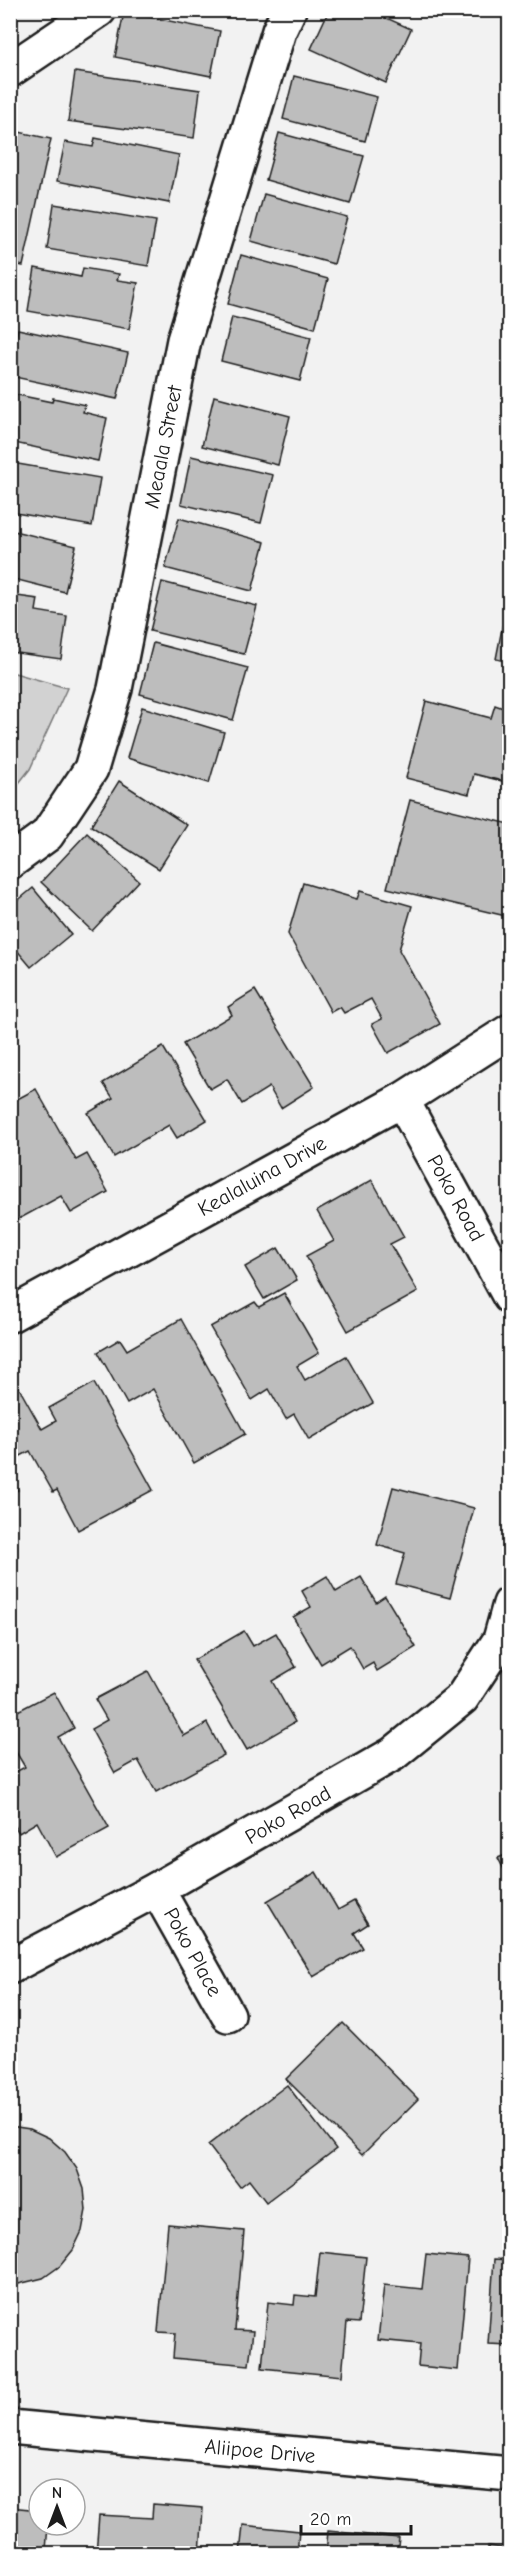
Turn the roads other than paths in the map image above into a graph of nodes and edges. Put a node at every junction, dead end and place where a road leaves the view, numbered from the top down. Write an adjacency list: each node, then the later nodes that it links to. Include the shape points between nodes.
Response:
1 (99, 10): 3 (street)
2 (289, 10): 4 (street, Meaala Street, via 279,31 184,340 115,689 91,769 47,835)
3 (10, 70)
4 (10, 862)
5 (510, 1031): 6 (street, Kealaluina Drive)
6 (402, 1100): 7 (street, Poko Road); 8 (street, Kealaluina Drive)
7 (510, 1297)
8 (10, 1315)
9 (510, 1604): 10 (street, Poko Road, via 500,1640 462,1698 393,1754)
10 (157, 1889): 11 (street, Poko Road); 12 (street, Poko Place)
11 (10, 1967)
12 (228, 2015)
13 (10, 2427): 14 (street, Aliipoe Drive)
14 (510, 2474)

